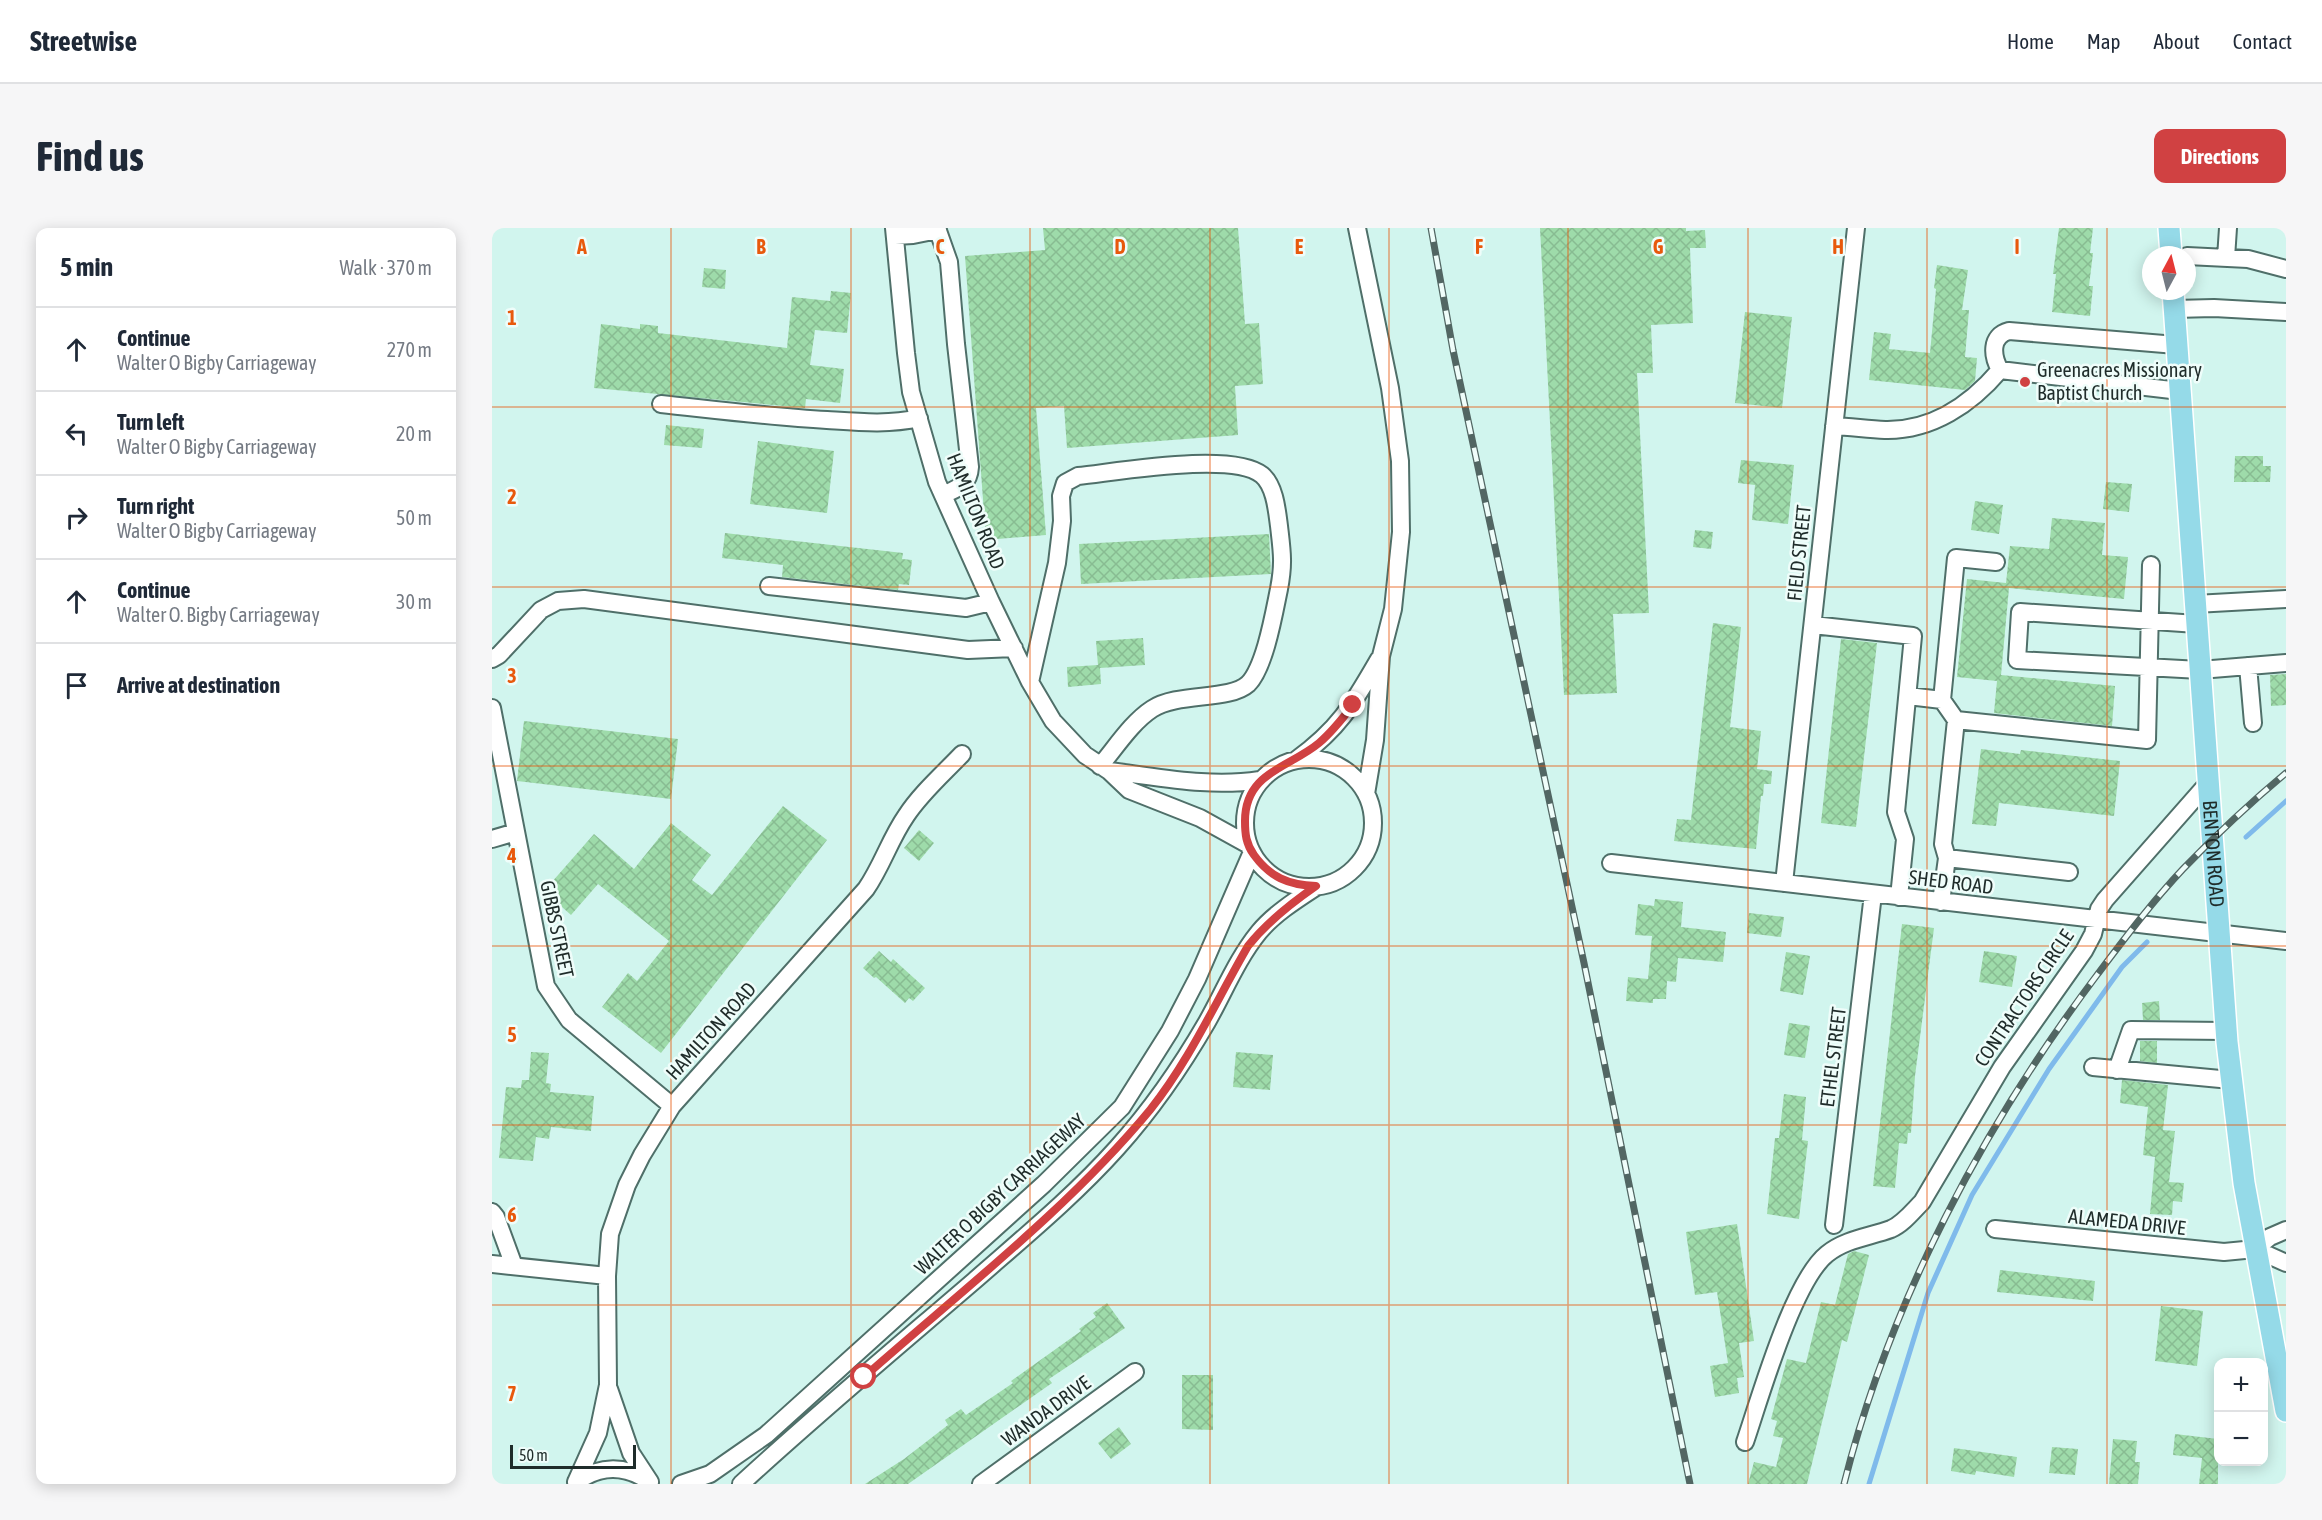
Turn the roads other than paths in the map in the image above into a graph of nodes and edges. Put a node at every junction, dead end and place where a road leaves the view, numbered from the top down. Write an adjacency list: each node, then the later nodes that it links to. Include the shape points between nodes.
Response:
1 (1357, 228): 29 (street, via 1390,388 1400,461 1401,532 1393,609)
2 (1856, 228): 18 (street, FIELD STREET)
3 (2169, 228): 7 (main road)
4 (2228, 228): 9 (street)
5 (937, 229): 6 (street, via 914,236); 19 (street, via 949,262 970,467 964,486)
6 (895, 232): 17 (street, HAMILTON ROAD, via 911,392)
7 (2170, 246)
8 (2196, 256): 9 (street)
9 (2226, 258): 10 (street)
10 (2286, 269)
11 (2174, 300): 12 (street, via 2214,308); 13 (main road, BENTON ROAD)
12 (2286, 312)
13 (2176, 345): 14 (street, via 2009,331 1997,338 1994,350); 15 (main road, BENTON ROAD)
14 (2000, 370): 15 (street); 18 (street, via 1972,399 1944,417 1902,429)
15 (2180, 391): 25 (main road, BENTON ROAD)
16 (661, 404): 17 (street, via 841,421 897,423)
17 (919, 418): 19 (street, HAMILTON ROAD)
18 (1834, 426): 27 (street, FIELD STREET)
19 (943, 495): 24 (street, HAMILTON ROAD)
20 (1996, 562): 37 (street, via 1956,558)
21 (2151, 565): 26 (street)
22 (769, 586): 24 (street, via 966,608)
23 (2286, 599): 25 (street)
24 (991, 602): 28 (street, HAMILTON ROAD)
25 (2196, 614): 26 (street); 34 (main road, BENTON ROAD)
26 (2149, 621): 33 (street); 33 (street, via 2020,612 2018,660)
27 (1813, 625): 36 (street, via 1913,636); 53 (street, FIELD STREET)
28 (1014, 648): 30 (street, via 968,650 584,598 558,601 541,610); 35 (street, HAMILTON ROAD)
29 (1381, 656): 42 (street, via 1339,723); 46 (street, via 1377,729)
30 (492, 659)
31 (2286, 663): 32 (street)
32 (2248, 666): 34 (street); 40 (street)
33 (2149, 667): 34 (street); 39 (street, via 2147,740)
34 (2200, 670): 45 (main road, BENTON ROAD)
35 (1030, 682): 43 (street, HAMILTON ROAD, via 1053,721 1085,755); 43 (street, via 1057,563 1065,483 1078,476 1211,463 1241,467 1263,476 1275,498 1284,566 1260,664 1248,684 1222,694 1185,697 1153,708 1131,729)
36 (1908, 696): 37 (street); 56 (street, via 1896,812 1905,839)
37 (1942, 700): 39 (street)
38 (492, 708): 47 (street, GIBBS STREET)
39 (1956, 720): 50 (street, via 1943,844)
40 (2253, 723)
41 (962, 754): 65 (street, HAMILTON ROAD, via 907,814 866,889)
42 (1296, 760): 44 (street, via 1277,767); 46 (street, via 1317,759 1337,765 1354,777)
43 (1105, 768): 44 (street, via 1185,782); 49 (street, HAMILTON ROAD, via 1129,790 1200,818)
44 (1260, 780): 49 (street, WALTER O BIGBY CARRIAGEWAY, via 1245,815)
45 (2208, 783): 58 (street, CONTRACTORS CIRCLE, via 2114,889); 59 (main road, BENTON ROAD)
46 (1366, 794): 54 (street, via 1372,813 1372,834 1365,853 1353,870)
47 (516, 832): 48 (street); 65 (street, GIBBS STREET, via 546,986 568,1020)
48 (492, 839)
49 (1249, 848): 54 (street, via 1263,868 1278,879 1296,886); 81 (street, WALTER O BIGBY CARRIAGEWAY, via 1197,980 1122,1107 1044,1184 766,1435 710,1474)
50 (1947, 858): 52 (street); 57 (street)
51 (1611, 863): 53 (street, SHED ROAD)
52 (2069, 872)
53 (1784, 883): 55 (street, SHED ROAD)
54 (1316, 886): 82 (street, via 1275,916 1248,946 1187,1058 1116,1149 1025,1236)
55 (1873, 894): 56 (street, SHED ROAD); 67 (street, ETHEL STREET)
56 (1899, 897): 57 (street, SHED ROAD)
57 (1941, 902): 58 (street, SHED ROAD)
58 (2095, 920): 59 (street, SHED ROAD); 78 (street, CONTRACTORS CIRCLE, via 2084,951 2002,1067 1922,1202 1893,1228 1843,1243 1825,1254 1812,1271 1777,1349)
59 (2220, 934): 60 (street, SHED ROAD); 61 (main road, BENTON ROAD)
60 (2286, 941)
61 (2226, 1031): 63 (street, via 2131,1030); 64 (main road, BENTON ROAD)
62 (2093, 1067): 63 (street)
63 (2117, 1070): 64 (street)
64 (2231, 1080): 70 (main road, BENTON ROAD)
65 (672, 1106): 74 (street, HAMILTON ROAD, via 627,1185 610,1234)
66 (492, 1212): 73 (street)
67 (1834, 1225)
68 (1995, 1229): 70 (street, ALAMEDA DRIVE, via 2207,1252)
69 (2286, 1230): 70 (street)
70 (2256, 1249): 71 (street, ALAMEDA DRIVE); 77 (main road, BENTON ROAD)
71 (2286, 1263)
72 (492, 1264): 73 (street)
73 (514, 1266): 74 (street)
74 (607, 1276): 76 (street, HAMILTON ROAD)
75 (1135, 1372): 83 (street, WANDA DRIVE)
76 (608, 1385): 79 (street, HAMILTON ROAD, via 598,1433); 80 (street, HAMILTON ROAD, via 631,1453)
77 (2286, 1411)
78 (1745, 1442)
79 (575, 1483): 80 (street, via 605,1468 629,1471)
80 (651, 1483)
81 (681, 1484)
82 (741, 1484)
83 (981, 1484)

